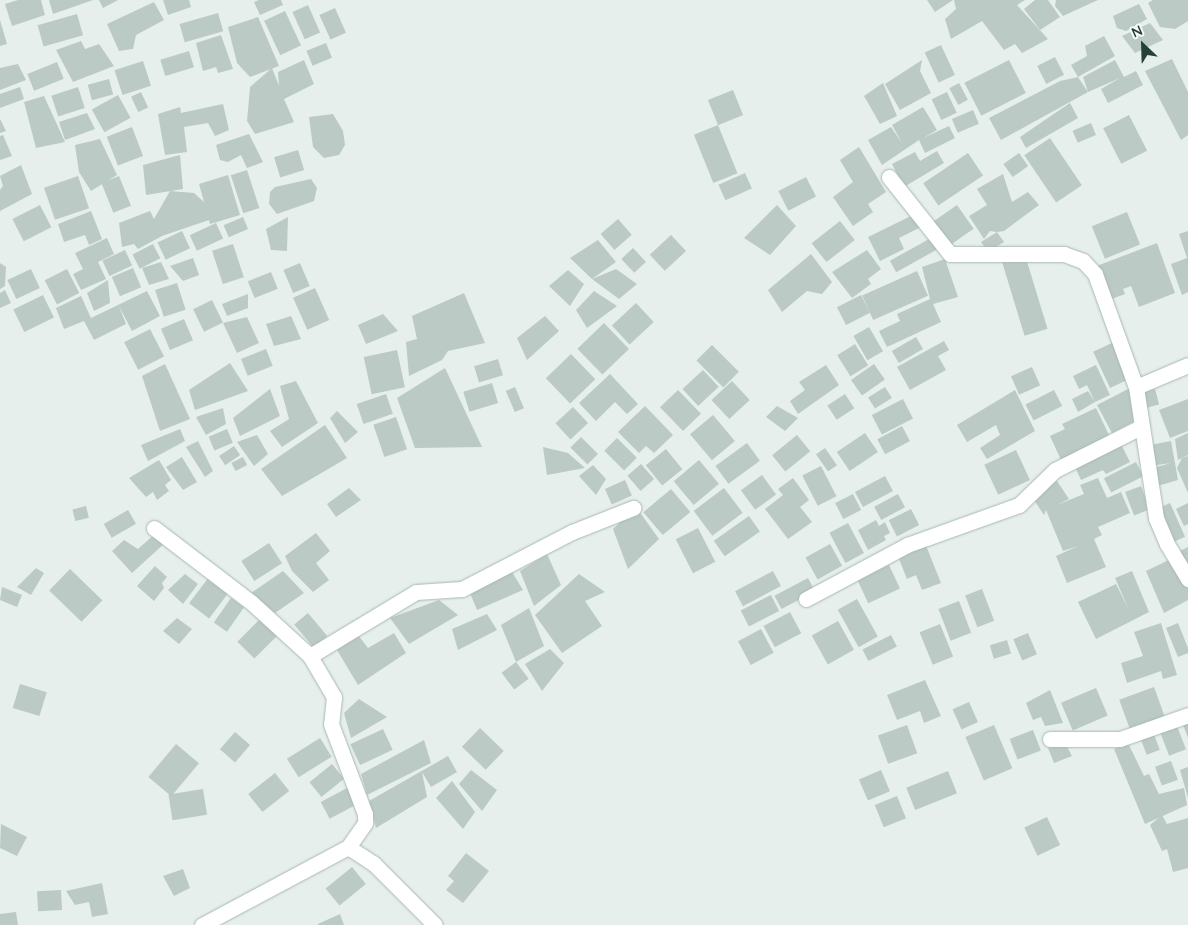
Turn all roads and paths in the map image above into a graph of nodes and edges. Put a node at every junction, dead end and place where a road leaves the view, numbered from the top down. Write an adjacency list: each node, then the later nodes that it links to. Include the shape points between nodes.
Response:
1 (889, 177): 3 (street, via 950,254 1064,254 1083,261 1095,274)
2 (1188, 364): 3 (street)
3 (1136, 387): 4 (street)
4 (1141, 427): 7 (street, via 1156,518 1166,544); 8 (street, via 1055,470 1019,505 907,545)
5 (633, 508): 9 (street, via 572,532 462,589 416,592)
6 (154, 528): 9 (street, via 252,603)
7 (1188, 579)
8 (806, 599)
9 (310, 656): 12 (street, via 334,697 331,724 366,814 362,828)
10 (1188, 715): 11 (street, via 1120,739)
11 (1050, 739)
12 (348, 847): 13 (street); 14 (street, via 374,864)
13 (202, 925)
14 (435, 925)

